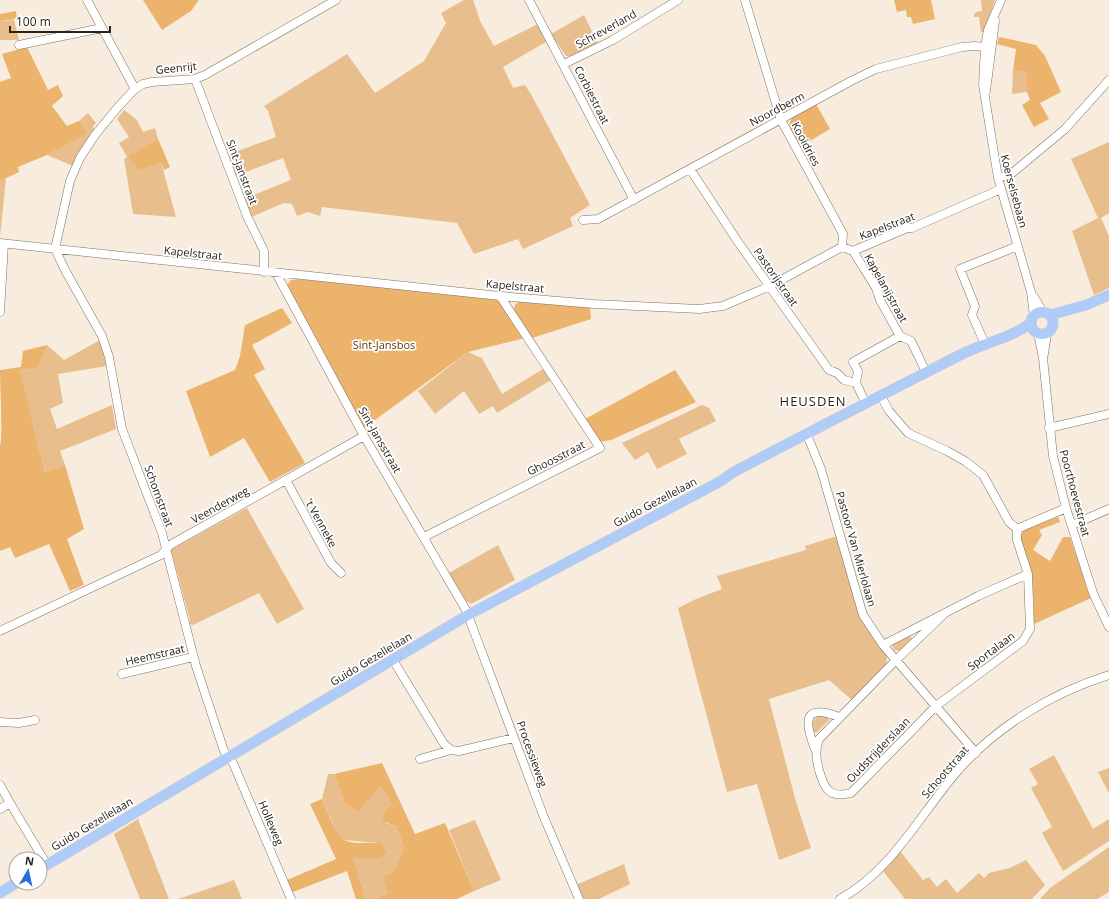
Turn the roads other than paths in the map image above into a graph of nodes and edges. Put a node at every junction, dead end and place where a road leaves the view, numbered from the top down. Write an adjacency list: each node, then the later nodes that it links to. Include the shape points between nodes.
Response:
1 (87, 0): 7 (street)
2 (336, 0): 11 (street, Geenrijt, via 212,72)
3 (529, 0): 10 (street, Corbiestraat)
4 (678, 0): 10 (street, Schreverland, via 613,40)
5 (745, 0): 14 (street, Kooidries)
6 (1001, 0): 9 (street, Koerselsebaan)
7 (102, 28): 8 (street); 13 (street)
8 (19, 45)
9 (988, 48): 14 (street, Noordberm, via 962,47 876,69); 16 (street, Koerselsebaan, via 986,94)
10 (564, 64): 18 (street, Corbiestraat)
11 (195, 79): 13 (street, Geenrijt, via 152,82); 25 (street, Sint-Janstraat, via 247,216 264,251)
12 (1109, 80): 16 (street, via 1065,129 1011,174)
13 (135, 89): 23 (street, Geenrijt, via 95,135 80,158 70,180)
14 (781, 120): 15 (street, Noordberm); 21 (street, Kooidries, via 843,234)
15 (690, 169): 18 (street, Noordberm); 27 (street, Pastorijstraat)
16 (998, 178): 17 (street, Koerselsebaan)
17 (1001, 189): 22 (street, Koerselsebaan); 24 (street, Kapelstraat)
18 (634, 200): 19 (street, Noordberm, via 598,219)
19 (583, 220)
20 (2, 244): 23 (street, Kapelstraat); 30 (street)
21 (842, 246): 24 (street, Kapelstraat); 27 (street, Kapelstraat)
22 (1018, 246): 31 (street, Koerselsebaan); 33 (street, via 964,268 975,306 972,315)
23 (55, 249): 25 (street, Kapelstraat); 49 (street, Schomstraat, via 102,336 109,357 122,428 154,510)
24 (853, 251): 32 (street, Kapelanijstraat, via 876,288)
25 (264, 272): 26 (street, Kapelstraat)
26 (276, 273): 29 (street, Kapelstraat); 41 (street, Sint-Jansstraat)
27 (770, 286): 29 (street, Kapelstraat, via 723,306 699,309); 36 (street, Pastorijstraat, via 829,370 844,380)
28 (1109, 295): 31 (main road)
29 (500, 296): 48 (street, Ghoosstraat, via 600,448)
30 (0, 312)
31 (1041, 323): 33 (main road); 34 (main road, via 961,361); 40 (street, Poorthoevestraat)
32 (900, 336): 35 (street, Kapelanijstraat, via 911,341); 36 (street, via 853,362 858,371)
33 (983, 340): 34 (main road)
34 (946, 364): 35 (main road, Guido Gezellelaan)
35 (926, 372): 37 (main road, Guido Gezellelaan)
36 (856, 383): 38 (street)
37 (881, 396): 38 (main road, Guido Gezellelaan); 47 (street, via 889,412 908,433 965,461 983,475 1009,522)
38 (866, 404): 42 (main road, Guido Gezellelaan)
39 (1109, 414): 40 (street)
40 (1049, 428): 44 (street, Poorthoevestraat)
41 (364, 436): 43 (street, Veenderweg); 48 (street, Sint-Jansstraat)
42 (805, 436): 53 (main road, Guido Gezellelaan); 56 (street, Pastoor Van Mierlolaan, via 821,469 860,605 870,628)
43 (286, 480): 49 (street, Veenderweg, via 170,545); 50 (street, 't Venneke, via 331,563)
44 (1066, 508): 46 (street, Poorthoevestraat); 47 (street)
45 (1109, 509): 46 (street)
46 (1072, 525): 54 (street, Poorthoevestraat, via 1093,593)
47 (1017, 529): 51 (street, Sportalaan, via 1017,540)
48 (424, 537): 53 (street, Sint-Jansstraat)
49 (166, 550): 55 (street, Veenderweg, via 161,555); 57 (street, Schomstraat)
50 (341, 573)
51 (1028, 574): 52 (street); 62 (street, Sportalaan, via 1030,629 1027,636)
52 (944, 614): 56 (street); 59 (street)
53 (468, 615): 58 (main road, Guido Gezellelaan); 66 (street, Processieweg)
54 (1109, 627)
55 (0, 631)
56 (883, 645): 59 (street, Pastoor Van Mierlolaan)
57 (193, 657): 60 (street, Heemstraat); 70 (street, Schomstraat, via 224,751)
58 (393, 660): 68 (street, via 444,744); 70 (main road, Guido Gezellelaan)
59 (896, 660): 62 (street, Pastoor Van Mierlolaan); 63 (street)
60 (122, 674)
61 (1109, 675): 69 (street, Schootstraat, via 1085,682 1044,703 1006,728)
62 (936, 706): 67 (street, Oudstrijderslaan, via 851,793 842,796 825,788); 69 (street, Pastoor Van Mierlolaan)
63 (839, 718): 67 (street, via 819,739); 67 (street, via 822,712 815,713 810,718 808,729)
64 (35, 720): 65 (street, via 19,723)
65 (0, 722)
66 (514, 738): 68 (street, via 473,749); 78 (street, Processieweg)
67 (815, 749)
68 (451, 750): 71 (street)
69 (976, 753): 79 (street, Schootstraat, via 956,773 890,858 873,875)
70 (229, 757): 76 (main road, Guido Gezellelaan); 77 (street, Holleweg)
71 (420, 759)
72 (0, 785): 73 (street)
73 (10, 803): 74 (street); 75 (street)
74 (0, 808)
75 (36, 851)
76 (48, 865)
77 (291, 899)
78 (579, 899)
79 (840, 899)

